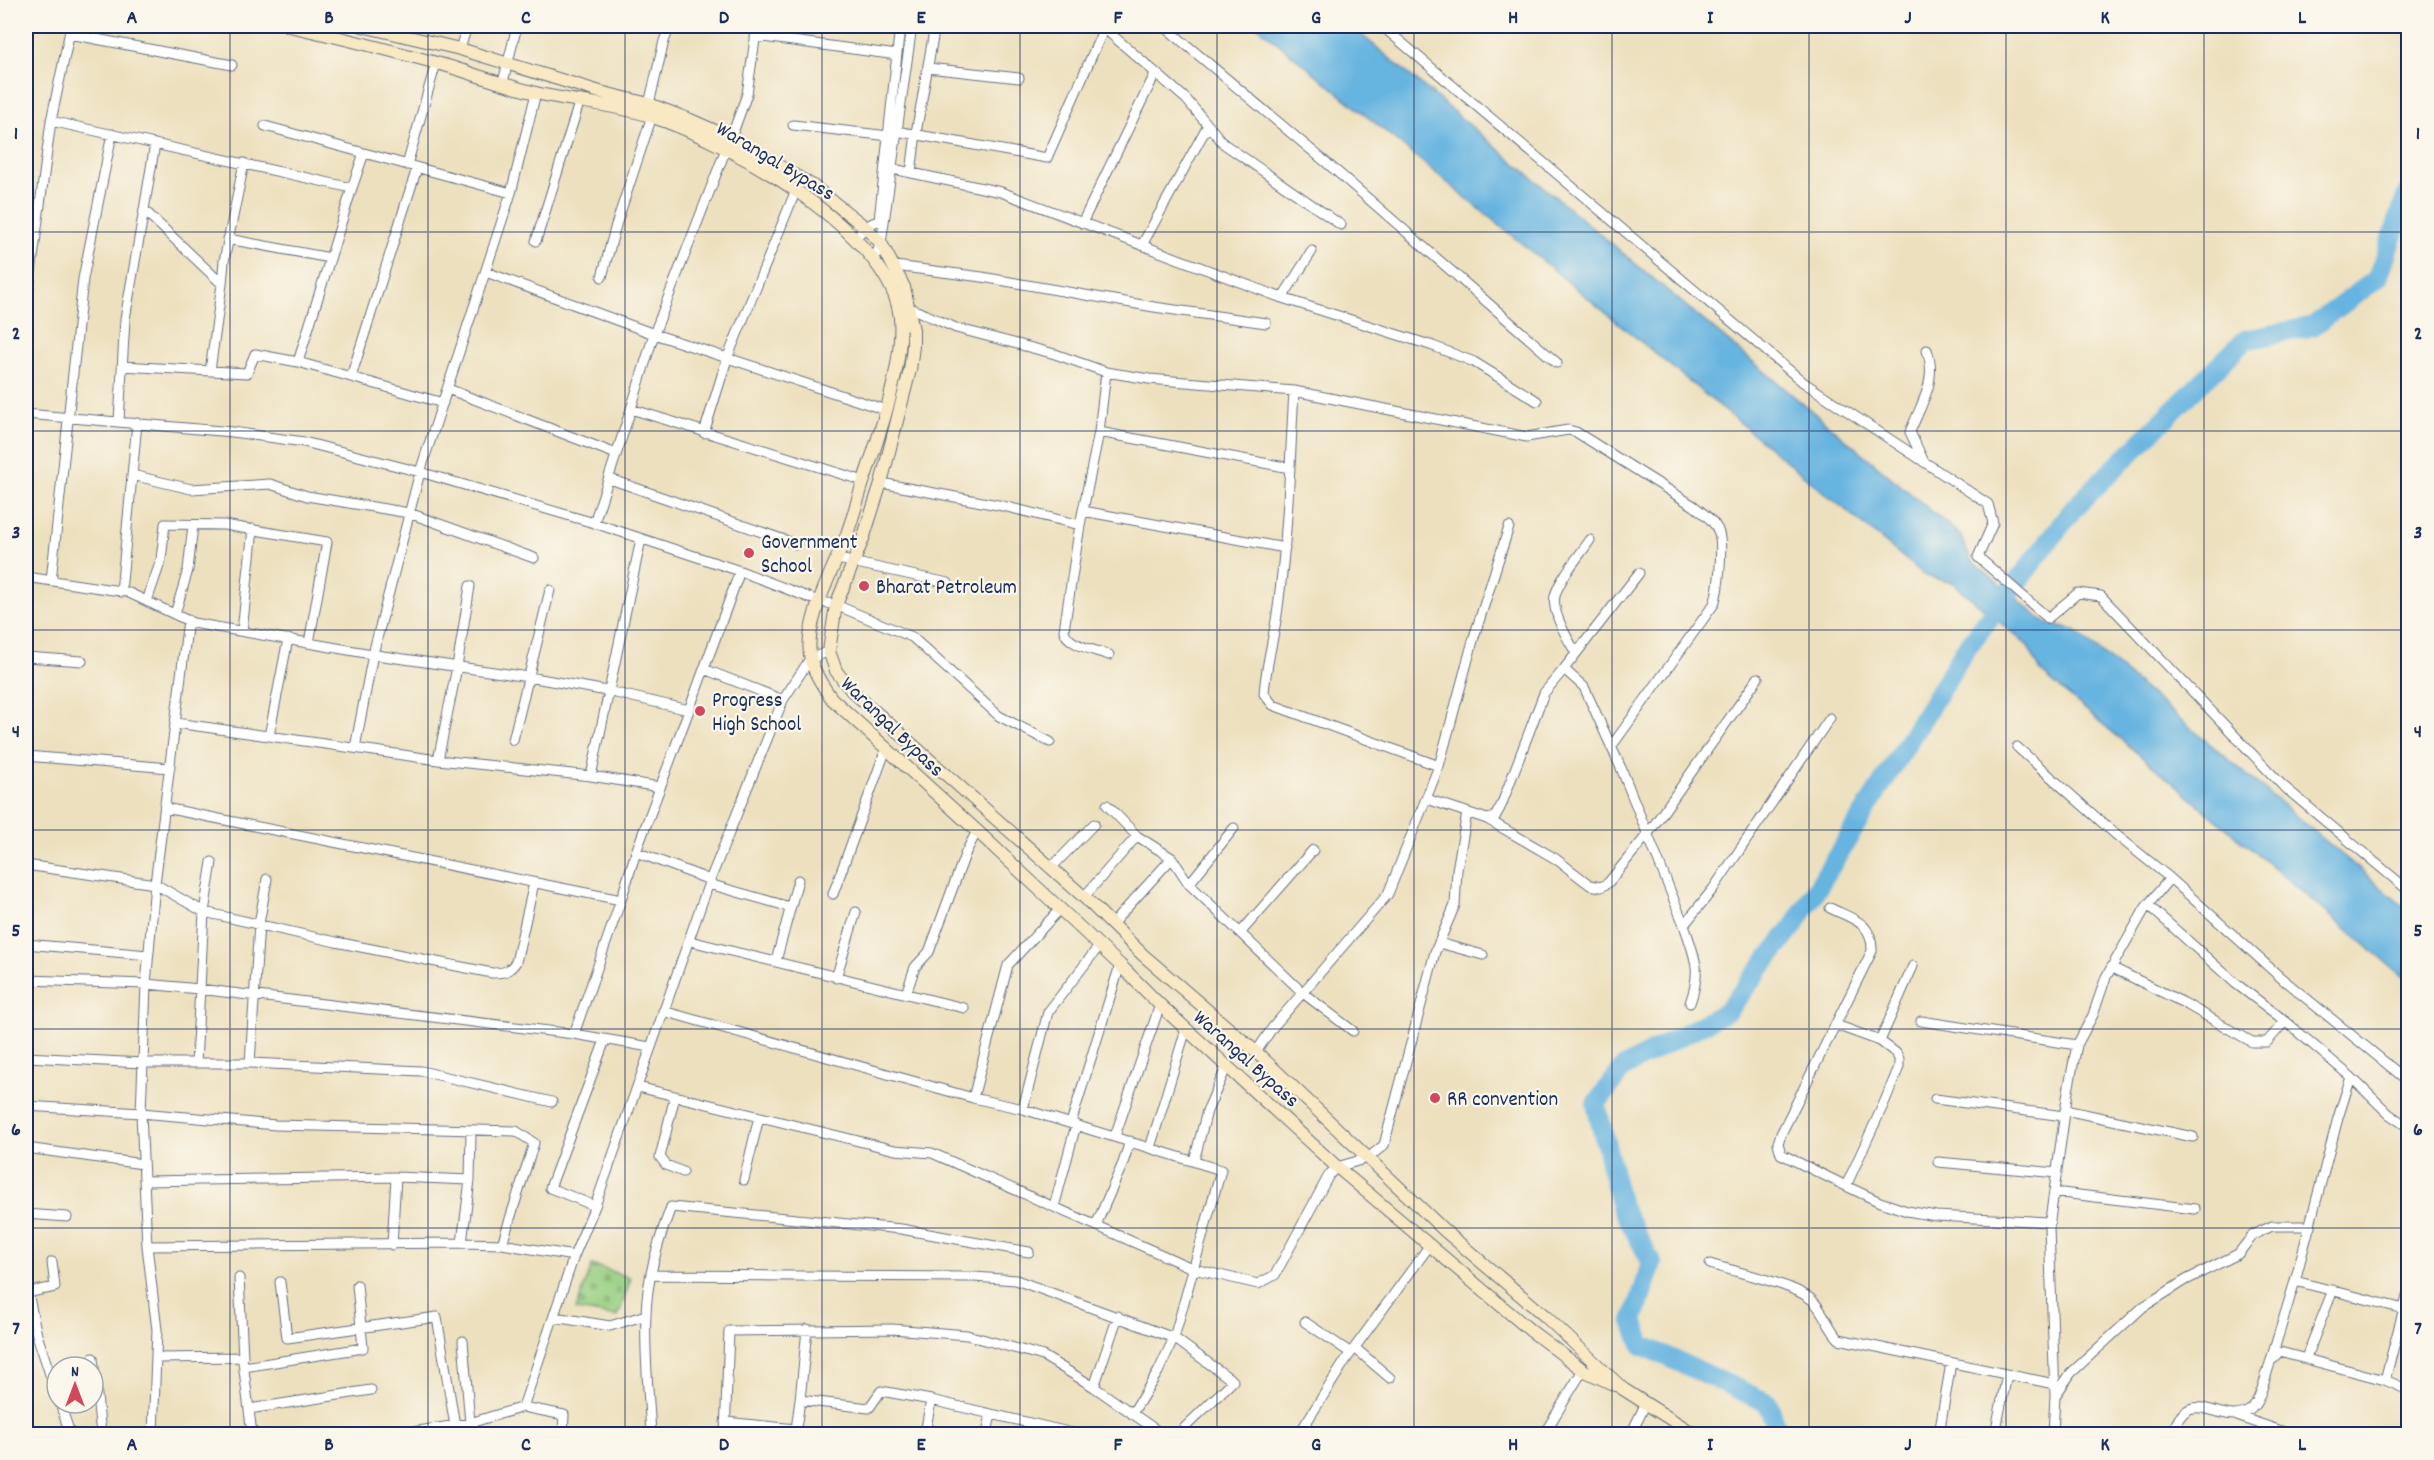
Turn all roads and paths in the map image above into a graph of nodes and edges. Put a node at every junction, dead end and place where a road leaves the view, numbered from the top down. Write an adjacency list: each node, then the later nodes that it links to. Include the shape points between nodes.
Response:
1 (289, 26): 17 (main road, Warangal Bypass)
2 (362, 26): 15 (main road)
3 (467, 26): 15 (street)
4 (517, 26): 19 (street)
5 (670, 26): 26 (street)
6 (758, 26): 14 (street)
7 (900, 26): 16 (street)
8 (912, 26): 31 (street)
9 (935, 26): 20 (street)
10 (1164, 26): 68 (street)
11 (1382, 26): 86 (street, via 1803,382)
12 (1100, 27): 21 (street); 32 (street, via 1047,158)
13 (70, 30): 18 (street); 27 (street)
14 (755, 36): 16 (street); 34 (street, via 747,94)
15 (460, 49): 19 (main road)
16 (897, 56): 31 (street)
17 (436, 63): 23 (main road, Warangal Bypass); 38 (street)
18 (232, 64)
19 (508, 64): 23 (street); 26 (main road)
20 (928, 68): 22 (street); 32 (street)
21 (1155, 74): 29 (street, via 1186,99); 45 (street)
22 (1019, 78)
23 (503, 82): 24 (main road, Warangal Bypass)
24 (536, 93): 25 (main road, Warangal Bypass); 43 (street)
25 (580, 100): 26 (main road, Warangal Bypass); 50 (street)
26 (651, 110): 34 (main road, Warangal Bypass); 58 (street)
27 (51, 121): 33 (street); 62 (street)
28 (793, 125): 31 (street)
29 (1208, 125): 46 (street, via 1224,144); 52 (street)
30 (265, 126): 36 (street)
31 (893, 133): 32 (street); 39 (street); 47 (street, via 879,220)
32 (916, 133): 40 (street)
33 (112, 134): 35 (street); 80 (street, via 83,279)
34 (729, 143): 42 (main road, Warangal Bypass); 47 (main road, via 813,186); 64 (street)
35 (156, 144): 37 (street); 44 (street)
36 (364, 153): 38 (street); 41 (street)
37 (243, 163): 41 (street); 49 (street)
38 (412, 166): 43 (street); 72 (street)
39 (893, 169): 40 (street); 51 (street)
40 (911, 172): 45 (street, via 1001,192)
41 (352, 188): 54 (street)
42 (796, 190): 48 (main road, Warangal Bypass); 66 (street)
43 (511, 193): 57 (street)
44 (144, 210): 59 (street); 69 (street, via 125,319)
45 (1082, 223): 52 (street)
46 (1341, 225)
47 (865, 227): 48 (street); 51 (main road)
48 (856, 238): 55 (main road, Warangal Bypass)
49 (228, 239): 54 (street); 59 (street)
50 (536, 242)
51 (881, 243): 55 (street); 56 (main road)
52 (1142, 245): 60 (street)
53 (1312, 251): 60 (street)
54 (330, 258): 67 (street)
55 (874, 260): 78 (main road, Warangal Bypass, via 889,281 900,316 900,350)
56 (895, 266): 61 (main road); 63 (street)
57 (486, 272): 64 (street); 73 (street)
58 (603, 277)
59 (222, 284): 70 (street)
60 (1282, 298): 75 (street, via 1474,362)
61 (908, 307): 71 (street, via 956,328); 92 (main road, via 913,330 910,370)
62 (26, 311)
63 (1266, 323)
64 (654, 334): 66 (street); 77 (street)
65 (1927, 350): 86 (street, via 1932,365 1930,382 1910,432)
66 (727, 358): 78 (street); 84 (street)
67 (298, 362): 70 (street, via 255,354 246,373); 72 (street)
68 (1557, 363)
69 (122, 366): 70 (street); 81 (street)
70 (210, 371)
71 (1106, 372): 74 (street); 83 (street)
72 (351, 378): 76 (street)
73 (448, 389): 76 (street); 85 (street)
74 (1294, 391): 87 (street); 143 (street, via 1527,437 1576,432 1712,520 1720,534 1714,604)
75 (1537, 401)
76 (443, 403): 88 (street)
77 (632, 409): 84 (street); 85 (street)
78 (886, 410): 91 (main road, Warangal Bypass)
79 (26, 414): 80 (street)
80 (70, 417): 81 (street); 110 (street)
81 (118, 421): 82 (street)
82 (137, 423): 88 (street, via 304,442); 89 (street)
83 (1099, 432): 87 (street); 93 (street)
84 (704, 433): 91 (street)
85 (616, 454): 90 (street)
86 (1924, 462): 176 (street, via 1989,504 1993,523 1978,557 2048,618 2078,593 2101,596 2282,785)
87 (1290, 468): 103 (street)
88 (420, 472): 94 (street); 95 (street)
89 (132, 474): 94 (street, via 190,489 270,484 307,496); 114 (street)
90 (610, 479): 95 (street); 102 (street)
91 (864, 481): 105 (main road, Warangal Bypass)
92 (881, 483): 97 (street); 106 (main road)
93 (1083, 511): 97 (street); 103 (street)
94 (409, 513): 104 (street); 125 (street)
95 (594, 523): 100 (street)
96 (193, 525): 99 (street); 115 (street, via 165,524 161,560); 118 (street, via 188,570)
97 (1080, 525): 126 (street, via 1065,635)
98 (1509, 527): 149 (street)
99 (253, 529): 120 (street); 122 (street, via 327,542)
100 (641, 539): 107 (street); 135 (street)
101 (1590, 540): 124 (street, via 1554,599 1566,638)
102 (796, 544)
103 (1285, 548): 149 (street, via 1264,694 1273,705)
104 (534, 558)
105 (838, 559): 106 (street); 116 (main road, Warangal Bypass)
106 (854, 562): 111 (street); 117 (main road)
107 (740, 571): 116 (street); 131 (street)
108 (1639, 573): 124 (street)
109 (26, 577): 110 (street)
110 (51, 581): 114 (street)
111 (948, 583)
112 (470, 586): 130 (street)
113 (550, 590): 133 (street)
114 (121, 592): 115 (street)
115 (147, 601): 118 (street)
116 (818, 601): 117 (street); 128 (main road, Warangal Bypass)
117 (836, 605): 123 (main road); 142 (street, via 912,637 999,716)
118 (175, 614): 119 (street)
119 (188, 620): 120 (street); 139 (street)
120 (242, 631): 121 (street)
121 (288, 639): 122 (street); 140 (street)
122 (309, 643): 125 (street)
123 (829, 651): 128 (street); 168 (main road, via 836,671 852,691)
124 (1576, 653): 132 (street)
125 (373, 654): 130 (street); 145 (street)
126 (1109, 655)
127 (26, 657): 129 (street)
128 (810, 659): 136 (street); 146 (main road, Warangal Bypass, via 832,699)
129 (81, 661)
130 (457, 667): 133 (street); 148 (street)
131 (704, 669): 136 (street); 137 (street)
132 (1564, 669): 143 (street, via 1584,687); 157 (street, via 1544,693 1501,806 1495,817)
133 (529, 676): 135 (street); 141 (street)
134 (1758, 678): 161 (street)
135 (607, 691): 137 (street); 151 (street)
136 (783, 700): 172 (street)
137 (689, 710): 152 (street)
138 (1830, 718): 188 (street)
139 (176, 723): 140 (street); 150 (street)
140 (268, 736): 145 (street)
141 (513, 740)
142 (1050, 742)
143 (1611, 747): 161 (street)
144 (2017, 747): 169 (street)
145 (355, 748): 148 (street)
146 (886, 749): 160 (main road, Warangal Bypass); 177 (street)
147 (26, 756): 150 (street)
148 (438, 760): 151 (street)
149 (1439, 766): 153 (street)
150 (170, 768): 155 (street)
151 (591, 776): 152 (street)
152 (660, 788): 164 (street)
153 (1427, 799): 156 (street); 204 (street, via 1388,894)
154 (1107, 805): 162 (street)
155 (165, 808): 173 (street); 174 (street)
156 (1467, 813): 157 (street); 191 (street, via 1455,905)
157 (1487, 819): 161 (street, via 1596,887 1608,883)
158 (1094, 824): 168 (street)
159 (1234, 828): 175 (street)
160 (978, 831): 182 (main road, Warangal Bypass); 205 (street, via 966,852 929,952 915,967)
161 (1647, 835): 188 (street)
162 (1137, 836): 165 (street); 178 (street)
163 (1313, 850): 189 (street)
164 (636, 852): 172 (street); 179 (street)
165 (1172, 858): 175 (street); 187 (street)
166 (212, 862): 184 (street)
167 (26, 866): 174 (street)
168 (1051, 868): 178 (main road)
169 (2170, 878): 180 (street); 228 (street, via 2280,977)
170 (267, 879): 186 (street)
171 (798, 880): 181 (street)
172 (710, 882): 181 (street); 190 (street)
173 (534, 883): 179 (street); 186 (street, via 516,962 504,973)
174 (155, 884): 184 (street); 194 (street)
175 (1189, 884): 189 (street)
176 (2409, 890)
177 (833, 894)
178 (1084, 897): 187 (main road)
179 (621, 900): 216 (street)
180 (2148, 905): 199 (street); 212 (street)
181 (790, 907): 196 (street)
182 (1060, 908): 193 (main road, Warangal Bypass); 231 (street, via 1008,965)
183 (1830, 908): 213 (street, via 1865,926 1872,940 1872,951)
184 (204, 912): 186 (street); 203 (street)
185 (856, 912): 200 (street)
186 (259, 924): 206 (street)
187 (1112, 924): 221 (main road, via 1143,956)
188 (1684, 925): 207 (street, via 1697,964 1697,982)
189 (1241, 932): 204 (street)
190 (690, 941): 196 (street); 210 (street)
191 (1439, 943): 195 (street); 247 (street, via 1384,1145)
192 (26, 944): 194 (street)
193 (1100, 945): 197 (main road, Warangal Bypass); 235 (street, via 1048,1012)
194 (148, 955): 202 (street)
195 (1483, 955)
196 (776, 961): 200 (street)
197 (1120, 964): 208 (main road, Warangal Bypass); 239 (street)
198 (1913, 966): 218 (street)
199 (2113, 968): 212 (street, via 2252,1042 2267,1042); 219 (street)
200 (836, 978): 205 (street)
201 (26, 980): 202 (street)
202 (146, 984): 203 (street); 223 (street)
203 (199, 989): 206 (street); 224 (street)
204 (1303, 993): 215 (street); 221 (street)
205 (906, 994): 209 (street)
206 (253, 996): 216 (street); 225 (street)
207 (1690, 1003)
208 (1160, 1005): 214 (main road, Warangal Bypass); 242 (street)
209 (964, 1008)
210 (663, 1011): 220 (street); 231 (street)
211 (1921, 1021): 219 (street)
212 (2284, 1021): 227 (street)
213 (1836, 1025): 218 (street); 258 (street, via 1781,1134 1778,1148 1781,1154)
214 (1186, 1029): 226 (main road, Warangal Bypass); 246 (street)
215 (1353, 1031)
216 (573, 1034): 217 (street)
217 (605, 1040): 220 (street); 260 (street, via 550,1188)
218 (1880, 1041): 258 (street, via 1896,1053 1899,1067)
219 (2077, 1045): 237 (street)
220 (651, 1047): 229 (street)
221 (1256, 1052): 247 (main road)
222 (26, 1056): 223 (street)
223 (143, 1063): 224 (street); 236 (street)
224 (196, 1063): 225 (street)
225 (250, 1063): 233 (street, via 421,1071)
226 (1227, 1066): 248 (street, via 1207,1111); 253 (main road, Warangal Bypass)
227 (2351, 1077): 240 (street); 267 (street)
228 (2409, 1081)
229 (638, 1087): 230 (street); 260 (street)
230 (675, 1096): 238 (street); 251 (street, via 660,1156 666,1165)
231 (973, 1098): 235 (street)
232 (1935, 1099): 237 (street)
233 (552, 1102)
234 (26, 1106): 236 (street)
235 (1023, 1108): 239 (street)
236 (141, 1113): 241 (street, via 276,1125); 250 (street)
237 (2065, 1113): 243 (street); 252 (street)
238 (759, 1117): 256 (street); 261 (street, via 895,1150 932,1153)
239 (1073, 1124): 242 (street); 261 (street)
240 (2409, 1127)
241 (471, 1131): 255 (street); 269 (street, via 516,1131 534,1143)
242 (1115, 1136): 244 (street)
243 (2193, 1137)
244 (1130, 1141): 246 (street); 266 (street)
245 (26, 1148): 250 (street)
246 (1150, 1148): 248 (street)
247 (1368, 1158): 253 (street); 308 (main road)
248 (1194, 1161): 277 (street, via 1221,1170)
249 (1938, 1162): 252 (street)
250 (143, 1164): 257 (street)
251 (683, 1172)
252 (2057, 1173): 259 (street)
253 (1330, 1175): 271 (main road, Warangal Bypass); 277 (street, via 1275,1275 1258,1284)
254 (396, 1177): 255 (street); 257 (street); 270 (street)
255 (470, 1180): 268 (street)
256 (744, 1180)
257 (144, 1181): 272 (street)
258 (1846, 1186): 265 (street, via 1906,1211)
259 (2054, 1192): 262 (street); 265 (street)
260 (595, 1206): 274 (street)
261 (1054, 1207): 266 (street)
262 (2195, 1209)
263 (26, 1214): 264 (street)
264 (67, 1217)
265 (2049, 1222): 306 (street)
266 (1096, 1225): 277 (street)
267 (2311, 1226): 280 (street); 311 (street, via 2272,1226 2253,1235 2238,1254 2143,1307 2071,1373)
268 (462, 1243): 269 (street); 270 (street)
269 (502, 1244): 274 (street)
270 (392, 1245): 272 (street)
271 (1430, 1245): 295 (street); 302 (main road, Warangal Bypass, via 1512,1317)
272 (147, 1246): 296 (street, via 157,1330)
273 (1029, 1252): 278 (street, via 901,1229 671,1207)
274 (573, 1257): 289 (street)
275 (52, 1262): 284 (street, via 55,1287)
276 (1710, 1264): 301 (street, via 1810,1298 1839,1339)
277 (1194, 1269): 293 (street)
278 (651, 1275): 287 (street); 288 (street, via 1016,1280)
279 (239, 1278): 300 (street)
280 (2295, 1281): 283 (street); 299 (street)
281 (280, 1282): 291 (street, via 287,1338)
282 (357, 1285): 291 (street)
283 (2333, 1290): 286 (street); 297 (street)
284 (27, 1293): 298 (street)
285 (2408, 1294): 286 (street)
286 (2404, 1310): 305 (street)
287 (646, 1315): 289 (street, via 610,1326); 333 (street)
288 (1118, 1316): 293 (street); 307 (street)
289 (554, 1317): 315 (street)
290 (1305, 1322): 295 (street)
291 (361, 1328): 300 (street, via 363,1348); 324 (street, via 437,1317)
292 (807, 1329): 307 (street, via 892,1329 967,1335 1043,1356); 312 (street); 322 (street, via 729,1331)
293 (1174, 1338): 318 (street); 339 (street, via 1233,1381)
294 (463, 1341): 323 (street)
295 (1353, 1350): 304 (street); 340 (street)
296 (156, 1358): 300 (street); 329 (street)
297 (2306, 1358): 299 (street, via 2280,1352); 305 (street)
298 (45, 1359)
299 (2271, 1360): 321 (street, via 2258,1401 2251,1410)
300 (243, 1362): 316 (street)
301 (1951, 1363): 303 (street); 344 (street)
302 (1582, 1370): 308 (main road, Warangal Bypass); 341 (street)
303 (2007, 1375): 306 (street); 345 (street)
304 (1390, 1378)
305 (2385, 1380): 310 (street)
306 (2054, 1384): 311 (street)
307 (1094, 1387): 318 (street)
308 (1623, 1389): 314 (main road)
309 (371, 1390): 316 (street)
310 (2409, 1390)
311 (2055, 1396): 346 (street)
312 (800, 1400): 313 (street, via 869,1408 881,1391); 322 (street, via 796,1429)
313 (931, 1400): 317 (street); 335 (street)
314 (1645, 1405): 342 (street); 343 (main road)
315 (523, 1407): 323 (street); 332 (street, via 564,1415)
316 (249, 1409): 330 (street)
317 (991, 1414): 325 (street); 336 (street)
318 (1132, 1414): 338 (street)
319 (64, 1415): 327 (street)
320 (99, 1415): 328 (street)
321 (2237, 1416): 347 (street, via 2200,1407 2187,1409); 348 (street)
322 (725, 1422): 334 (street)
323 (470, 1423): 324 (street)
324 (455, 1426): 326 (street)
325 (1051, 1431): 337 (street)
326 (412, 1433): 331 (street)
327 (70, 1434)
328 (101, 1434)
329 (153, 1434)
330 (252, 1434)
331 (399, 1434)
332 (563, 1434)
333 (651, 1434)
334 (725, 1434)
335 (925, 1434)
336 (987, 1434)
337 (1077, 1434)
338 (1162, 1434)
339 (1178, 1434)
340 (1299, 1434)
341 (1544, 1434)
342 (1631, 1434)
343 (1694, 1434)
344 (1939, 1434)
345 (1995, 1434)
346 (2053, 1434)
347 (2172, 1434)
348 (2290, 1434)

